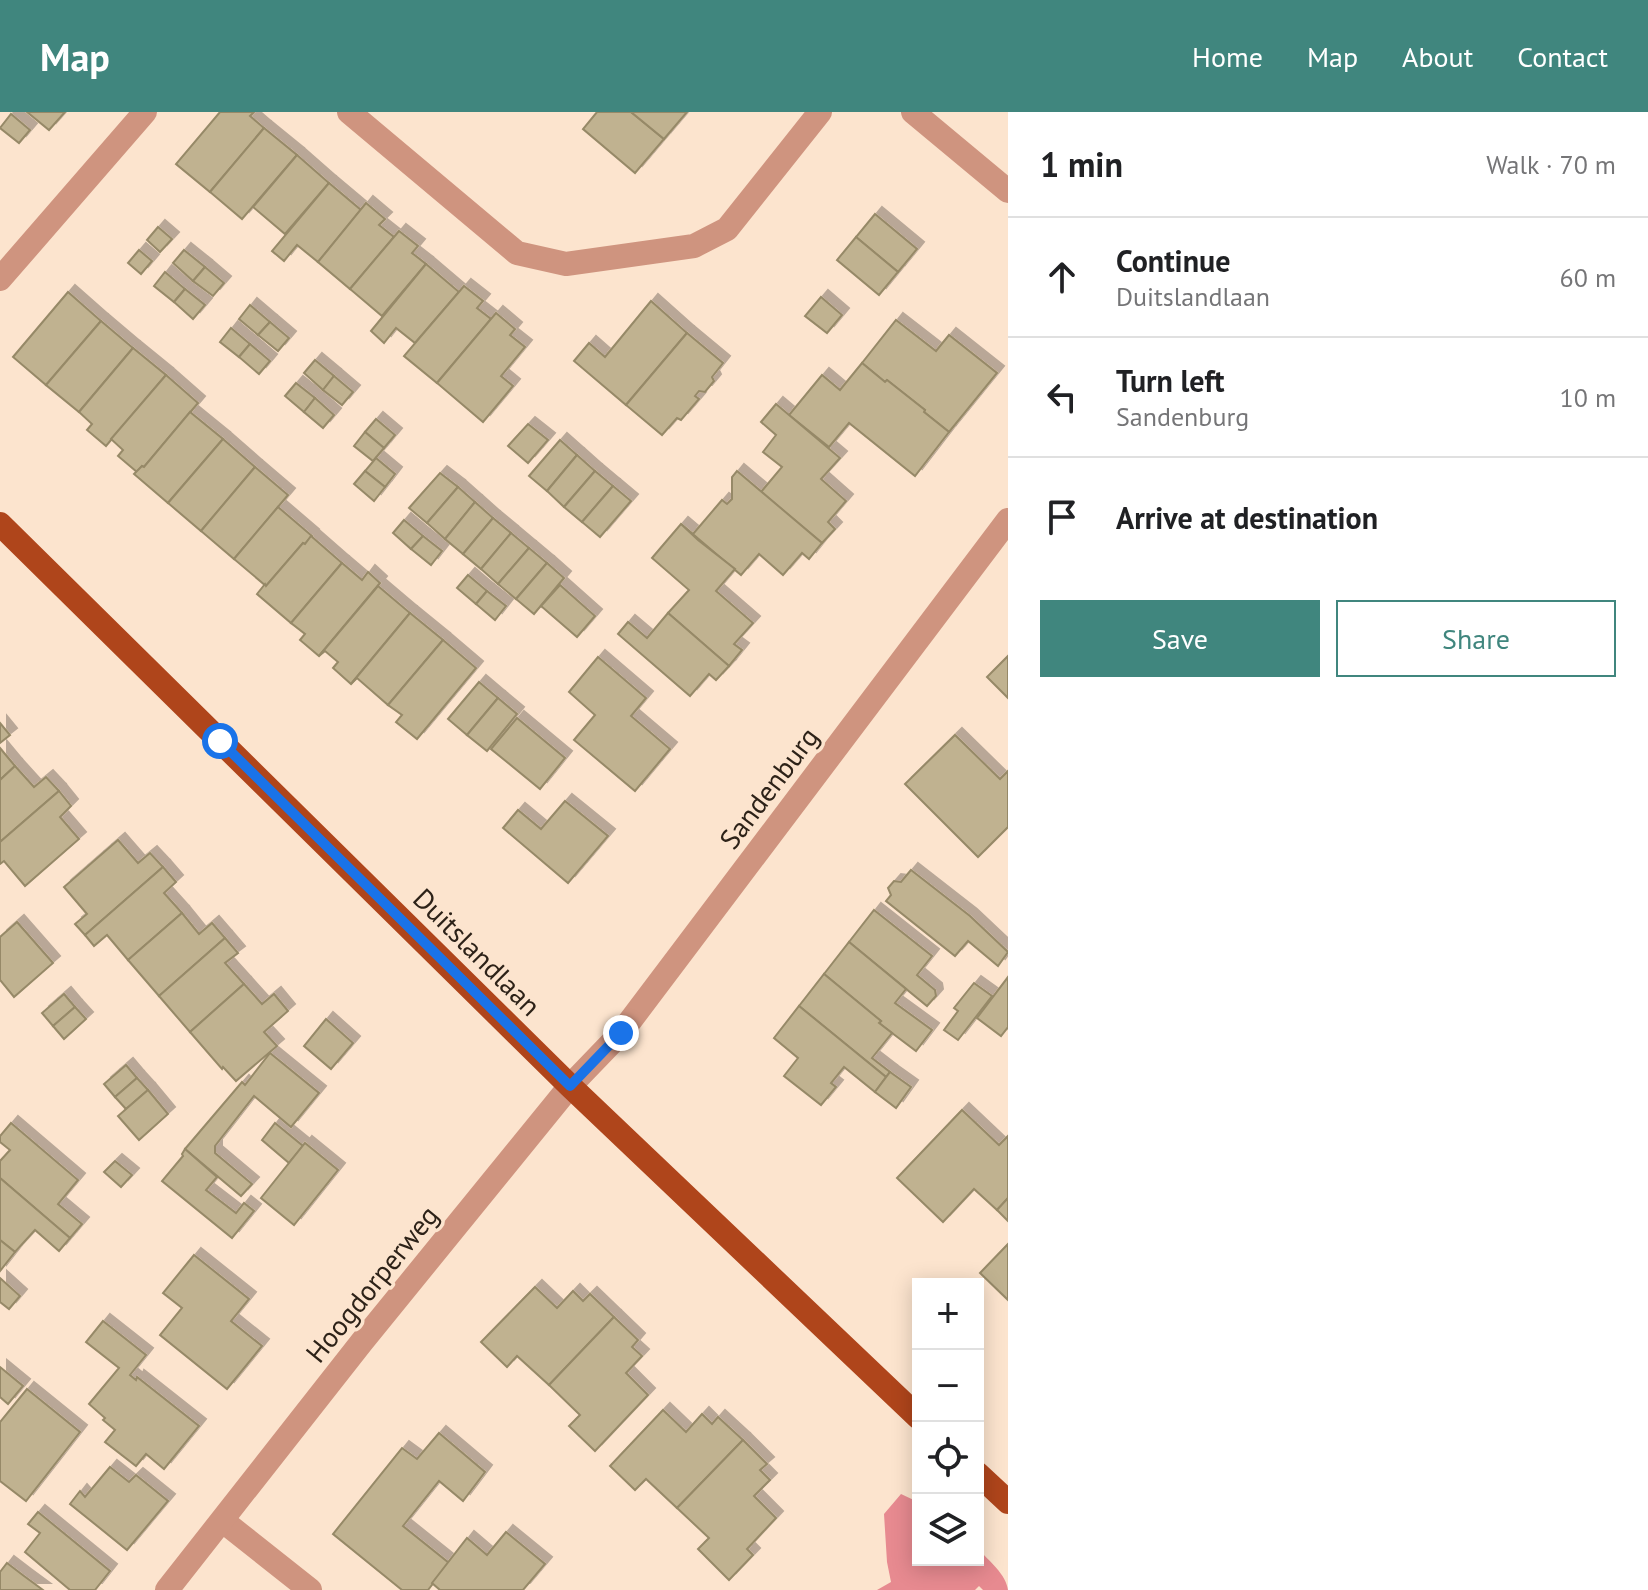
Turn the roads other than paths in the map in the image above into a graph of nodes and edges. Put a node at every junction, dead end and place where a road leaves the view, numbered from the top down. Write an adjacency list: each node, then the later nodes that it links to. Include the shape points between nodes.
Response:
1 (145, 112): 6 (street)
2 (349, 112): 3 (street, via 517,253 566,264 694,246 727,229)
3 (820, 112)
4 (913, 112): 5 (street)
5 (1008, 191)
6 (0, 279)
7 (0, 524): 9 (main road, Duitslandlaan)
8 (1005, 532): 9 (street, Sandenburg, via 621,1033)
9 (570, 1086): 10 (main road, Duitslandlaan); 13 (street, Hoogdorperweg)
10 (912, 1411)
11 (984, 1480): 12 (main road)
12 (1008, 1502)
13 (223, 1521): 14 (street, Hoogdorperweg); 15 (street)
14 (167, 1590)
15 (310, 1590)

